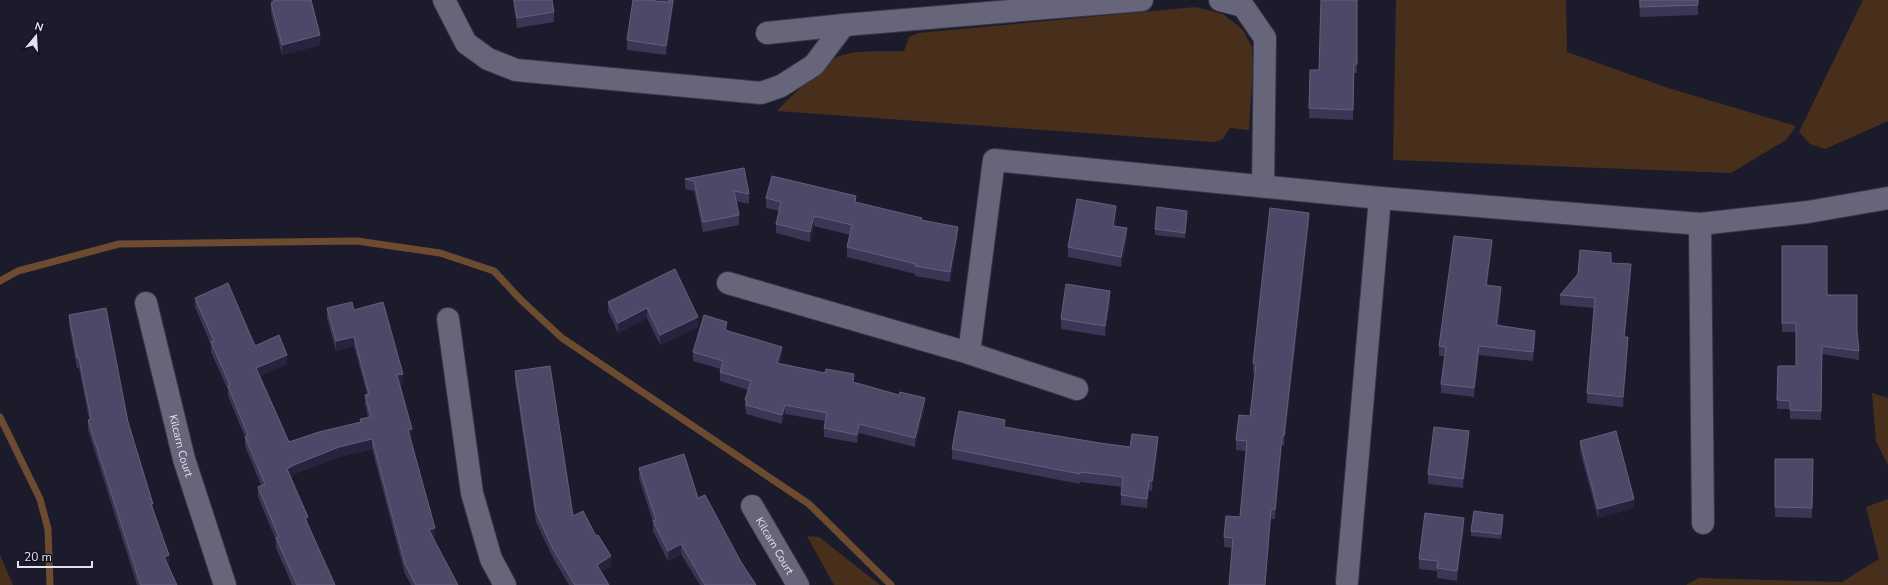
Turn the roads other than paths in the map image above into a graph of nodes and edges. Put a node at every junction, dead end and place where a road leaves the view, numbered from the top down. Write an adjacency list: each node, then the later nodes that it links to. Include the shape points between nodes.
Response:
1 (444, 0): 4 (street, via 466,43 488,59 516,70 761,93 781,86 814,65)
2 (1142, 0): 4 (street)
3 (1220, 0): 6 (street, via 1243,6 1265,38)
4 (844, 24): 5 (street)
5 (767, 33)
6 (1263, 186): 7 (street); 13 (street, via 994,160)
7 (1380, 198): 9 (street); 17 (street)
8 (1888, 198): 9 (street, via 1808,212)
9 (1700, 224): 16 (street)
10 (728, 283): 13 (street)
11 (146, 303): 18 (street, Kilcarn Court, via 184,459)
12 (448, 319): 19 (street, via 472,493 491,559)
13 (969, 353): 14 (street)
14 (1077, 389)
15 (752, 506): 20 (street, Kilcarn Court)
16 (1703, 523)
17 (1347, 582)
18 (225, 585)
19 (505, 585)
20 (798, 585)

